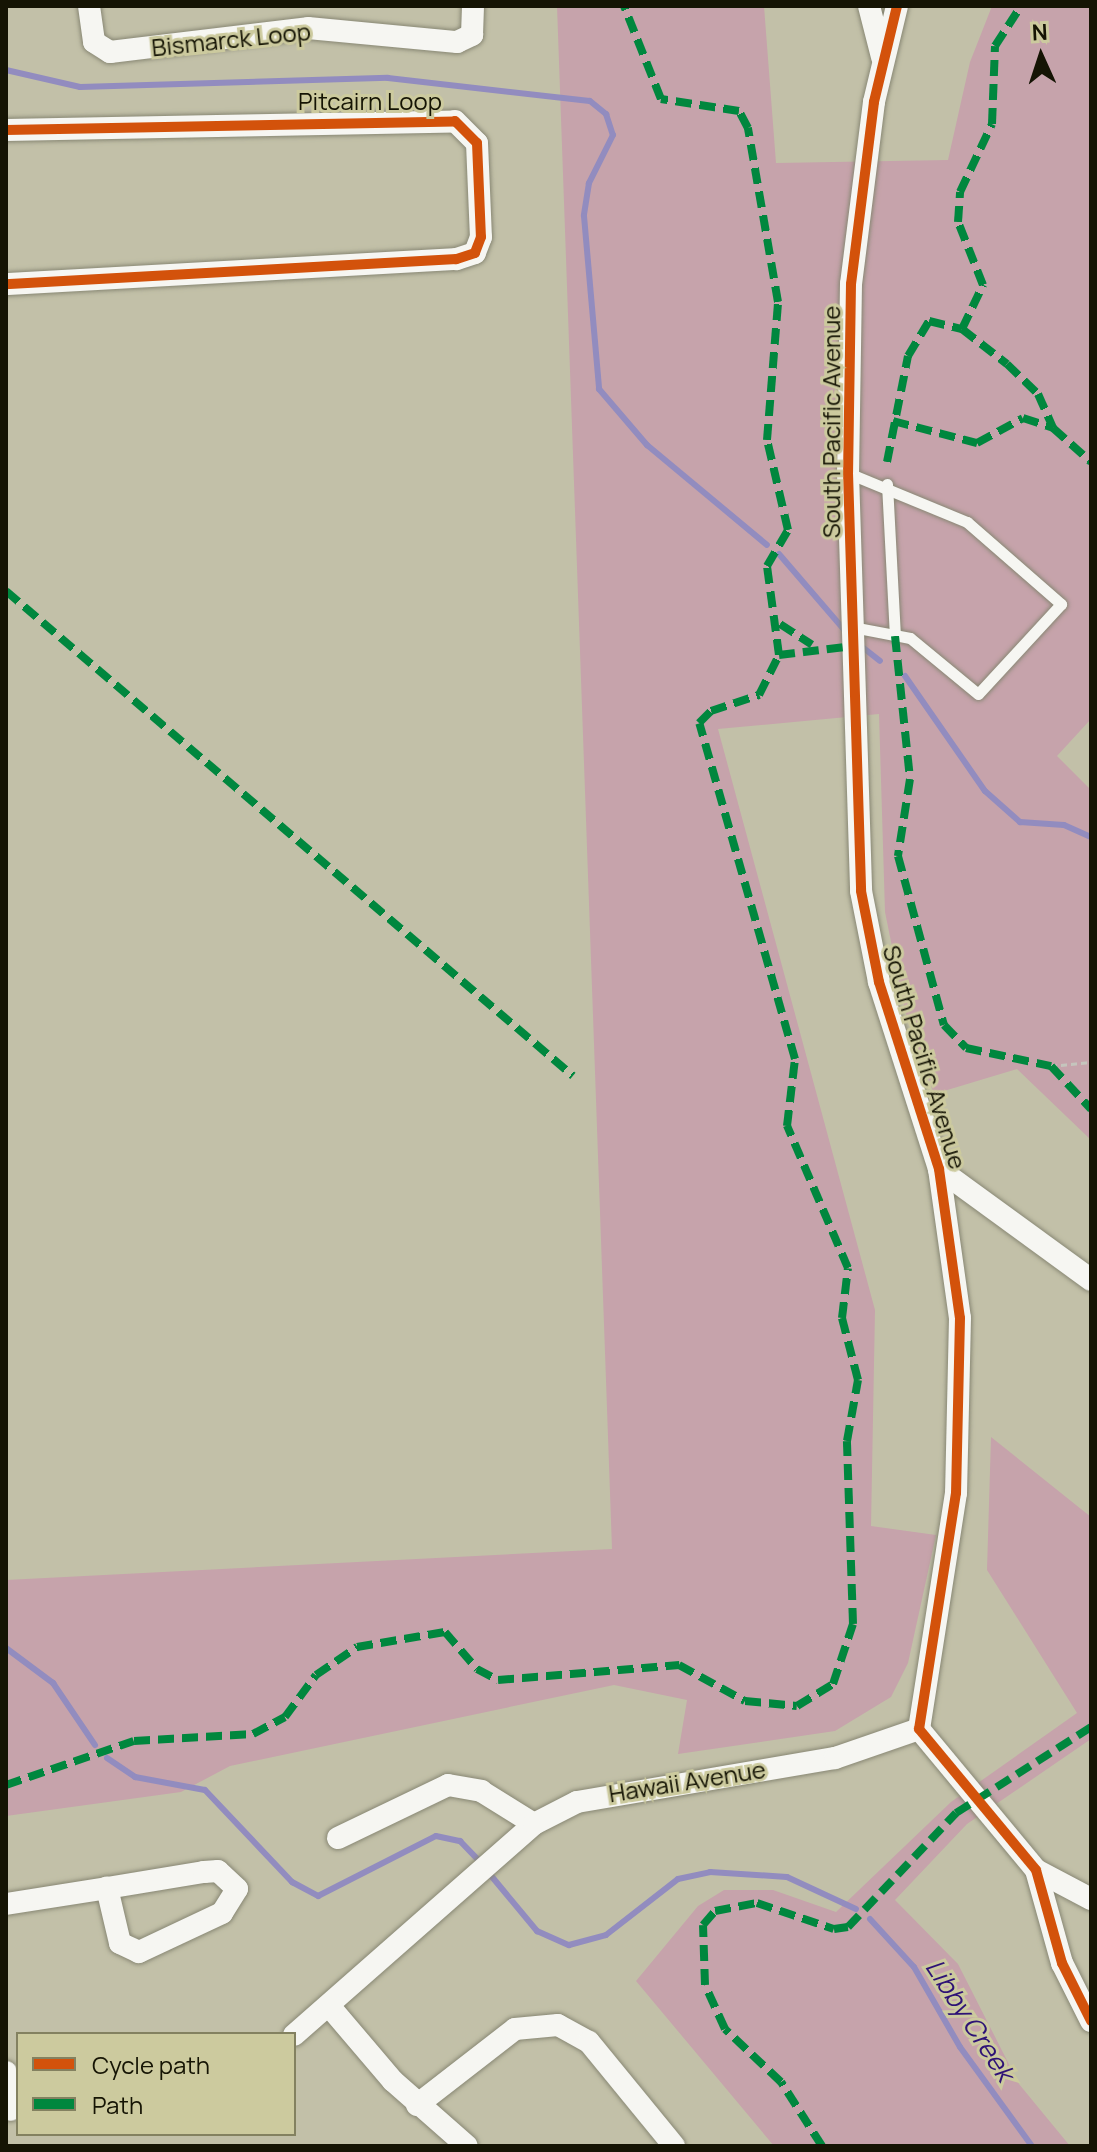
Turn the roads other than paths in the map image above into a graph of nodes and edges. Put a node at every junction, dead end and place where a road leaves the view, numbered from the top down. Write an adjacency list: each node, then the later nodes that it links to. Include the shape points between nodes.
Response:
1 (89, 6): 2 (street, Bismarck Loop, via 94,42 110,52 308,28 457,42 472,35)
2 (473, 6)
3 (869, 6): 5 (street)
4 (897, 6): 5 (street, South Pacific Avenue)
5 (882, 58): 8 (street, South Pacific Avenue, via 851,284)
6 (6, 130): 7 (street, Pitcairn Loop, via 455,121 477,143 481,237 475,253 456,259)
7 (6, 284)
8 (848, 473): 9 (lane); 10 (street, South Pacific Avenue)
9 (887, 484): 11 (lane); 11 (lane, via 967,522 1061,604 978,694 917,642)
10 (853, 634): 11 (lane); 12 (street, South Pacific Avenue, via 856,842 869,942)
11 (895, 636)
12 (939, 1169): 13 (street); 14 (street, South Pacific Avenue, via 959,1304 959,1427 956,1493)
13 (1091, 1280)
14 (919, 1729): 15 (street, Hawaii Avenue, via 835,1758 618,1790); 17 (street)
15 (534, 1824): 16 (street, via 481,1791 448,1785); 21 (street, Hawaii Avenue)
16 (338, 1838)
17 (1036, 1870): 19 (street); 22 (street, via 1062,1963)
18 (107, 1888): 18 (street, via 218,1871 237,1889 222,1913 139,1952 120,1943); 20 (street)
19 (1091, 1899)
20 (6, 1904)
21 (330, 2007): 23 (street, Hawaii Avenue); 25 (street)
22 (1091, 2021)
23 (296, 2033)
24 (6, 2072): 26 (street)
25 (417, 2105): 27 (street); 28 (street, via 515,2029 558,2025 589,2042)
26 (12, 2109)
27 (467, 2146)
28 (674, 2146)

